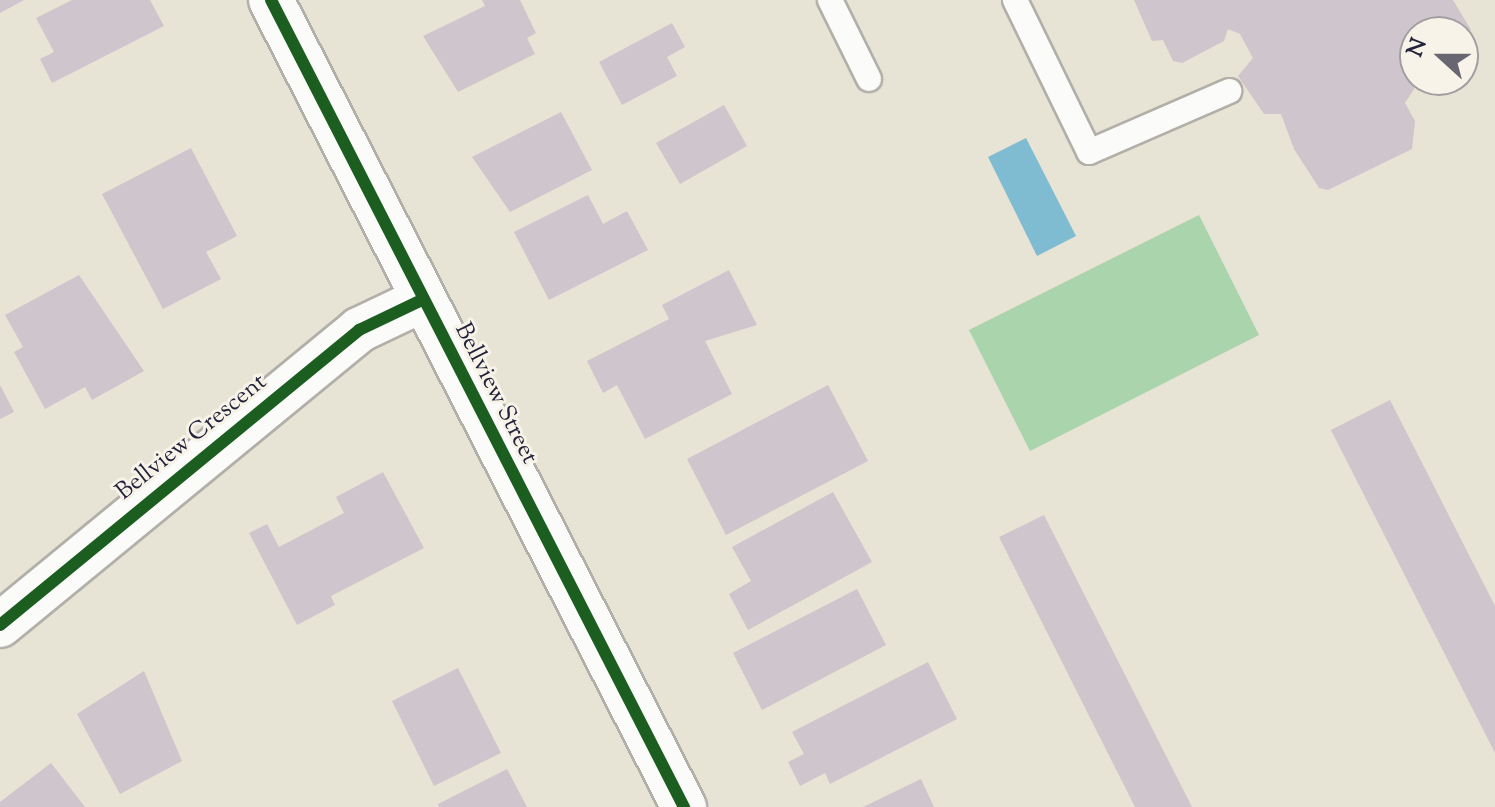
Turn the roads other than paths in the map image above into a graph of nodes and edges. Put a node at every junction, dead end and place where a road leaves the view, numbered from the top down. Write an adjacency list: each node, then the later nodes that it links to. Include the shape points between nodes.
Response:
1 (271, 0): 6 (street, Bellview Street)
2 (830, 0): 4 (lane)
3 (1015, 0): 5 (lane, via 1089,152)
4 (869, 79)
5 (1229, 91)
6 (422, 300): 7 (street, Bellview Crescent, via 359,330); 8 (street, Bellview Street)
7 (0, 625)
8 (684, 807)

